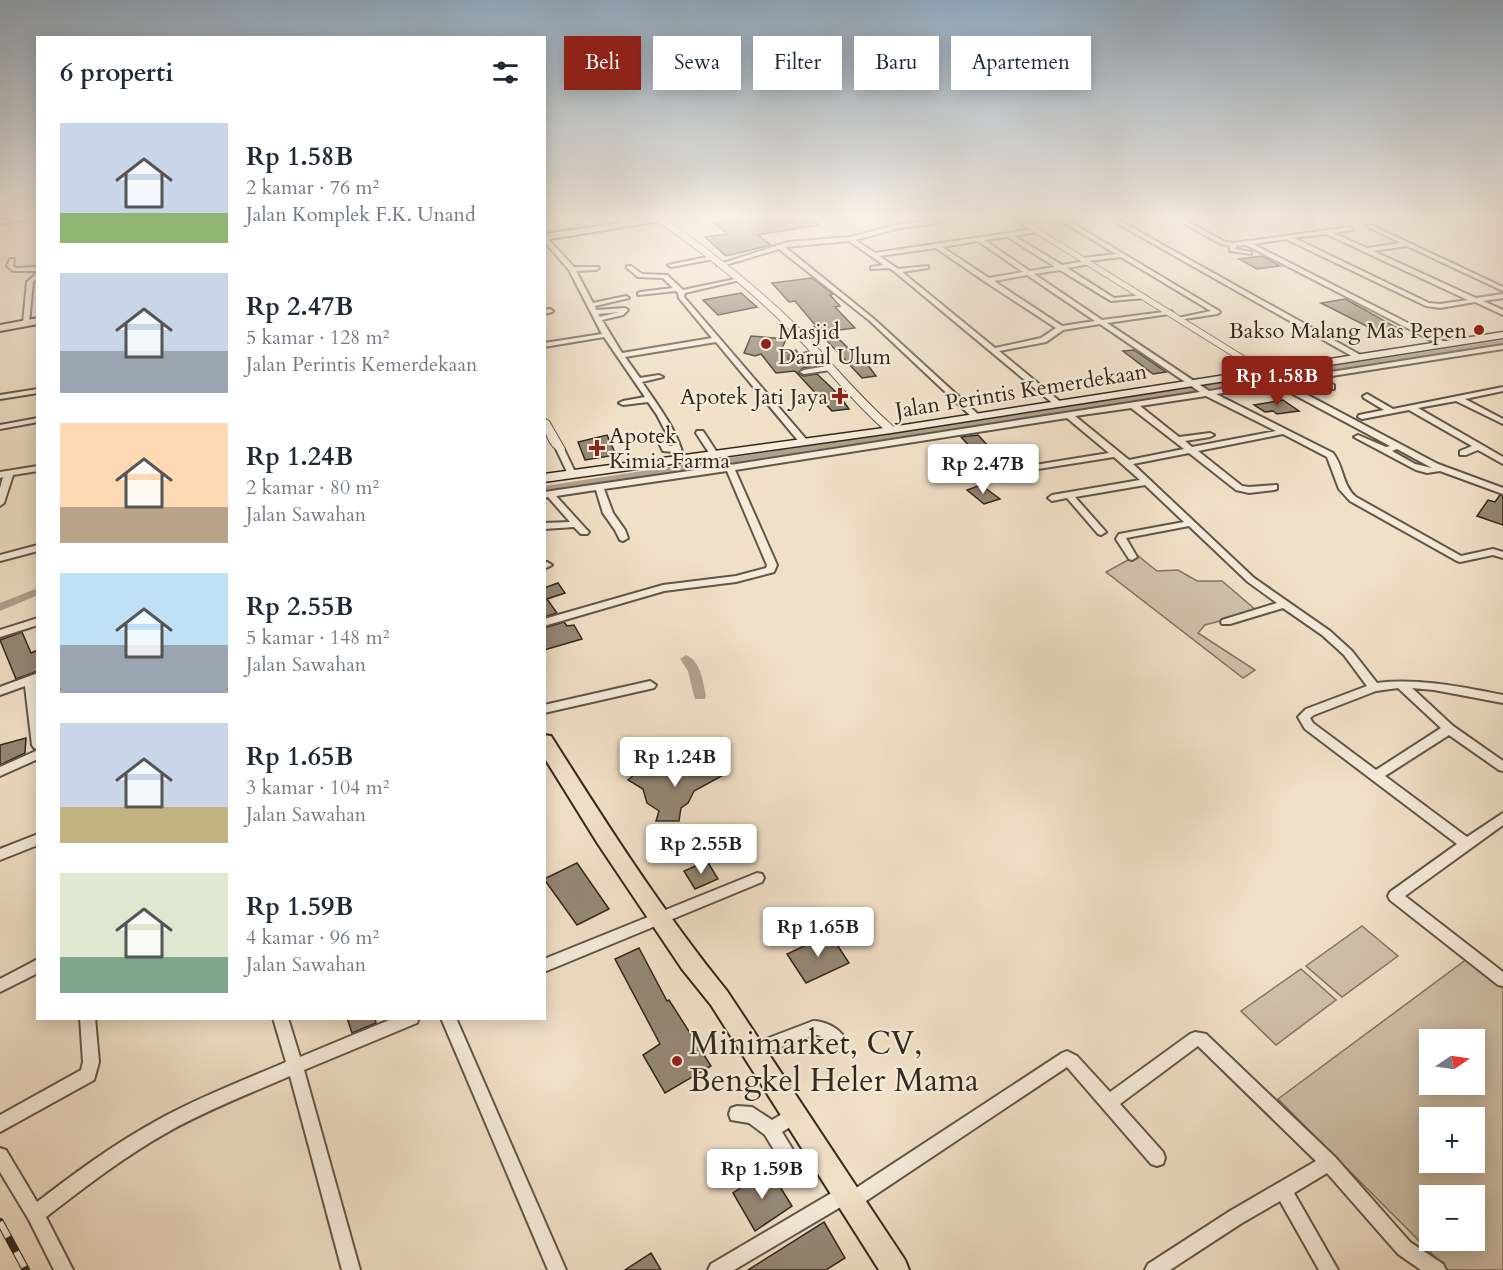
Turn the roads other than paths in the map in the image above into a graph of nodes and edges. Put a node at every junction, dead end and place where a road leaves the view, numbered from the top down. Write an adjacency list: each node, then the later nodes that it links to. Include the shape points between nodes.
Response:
1 (36, 276): 31 (street, via 30,282)
2 (578, 276): 27 (street)
3 (665, 276): 21 (street)
4 (734, 276): 18 (street)
5 (818, 276): 72 (street, via 872,320)
6 (904, 276): 43 (street)
7 (981, 276): 19 (street)
8 (1008, 276): 19 (street)
9 (1033, 276): 32 (street)
10 (1075, 276): 24 (street, via 1113,300)
11 (1109, 276): 24 (street)
12 (1158, 276): 30 (street, via 1217,312)
13 (1215, 276): 48 (street)
14 (1312, 276): 39 (street)
15 (1368, 276): 26 (street, via 1428,305)
16 (1424, 276): 26 (street)
17 (1476, 276): 20 (street)
18 (738, 279): 21 (street); 44 (street, via 793,327)
19 (986, 280): 34 (street)
20 (1503, 289)
21 (680, 290): 22 (street); 37 (street, via 686,304)
22 (640, 294)
23 (1503, 296): 26 (street)
24 (1143, 297): 28 (street)
25 (626, 298): 27 (street)
26 (1478, 301): 29 (street)
27 (591, 305): 35 (street)
28 (1169, 312): 30 (street); 32 (street)
29 (1503, 312)
30 (1180, 319): 51 (street)
31 (32, 322): 33 (main road)
32 (1104, 322): 34 (street); 57 (street)
33 (0, 328)
34 (1061, 328): 43 (street, via 1042,340)
35 (606, 335): 40 (street); 46 (street)
36 (1503, 335): 38 (main road, Jalan Perintis Kemerdekaan)
37 (716, 340): 46 (street); 85 (street)
38 (1476, 341): 39 (main road, Jalan Perintis Kemerdekaan); 42 (street)
39 (1445, 344): 48 (main road, Jalan Perintis Kemerdekaan)
40 (546, 345)
41 (1503, 347): 42 (street)
42 (1491, 348): 45 (street); 53 (street)
43 (995, 350): 67 (street)
44 (816, 353): 47 (street); 49 (street)
45 (1503, 354)
46 (621, 355): 54 (street)
47 (793, 357)
48 (1360, 357): 51 (main road, Jalan Perintis Kemerdekaan)
49 (827, 368): 50 (street); 81 (street)
50 (804, 372)
51 (1264, 373): 55 (street); 57 (main road, Jalan Perintis Kemerdekaan)
52 (659, 377): 54 (street)
53 (1311, 377): 55 (street); 56 (street)
54 (637, 381): 64 (street)
55 (1277, 381): 57 (street); 86 (street)
56 (1331, 387)
57 (1199, 388): 67 (main road, Jalan Perintis Kemerdekaan); 68 (street); 78 (street)
58 (1503, 389): 60 (street)
59 (36, 391): 62 (street)
60 (1485, 392): 63 (street); 65 (street)
61 (1367, 396): 70 (street)
62 (0, 398)
63 (1503, 398)
64 (650, 399): 66 (street); 92 (street)
65 (1459, 399): 69 (street); 75 (street)
66 (623, 403)
67 (1059, 404): 72 (main road, Jalan Perintis Kemerdekaan)
68 (1133, 405): 71 (street); 84 (street, via 1147,422)
69 (1410, 407): 70 (street); 87 (street)
70 (1391, 411): 73 (street)
71 (1066, 414): 81 (street); 94 (street)
72 (976, 416): 81 (main road, Jalan Perintis Kemerdekaan)
73 (1362, 417)
74 (36, 420): 77 (street)
75 (1503, 422)
76 (546, 424): 88 (street)
77 (0, 427)
78 (1282, 432): 90 (street); 119 (street, via 1330,455 1346,494 1442,550 1463,559 1489,553)
79 (700, 433): 93 (street)
80 (1210, 435): 84 (street)
81 (891, 436): 85 (main road, Jalan Perintis Kemerdekaan); 98 (street)
82 (660, 437): 92 (street, via 666,449)
83 (1358, 437): 89 (street)
84 (1177, 440): 90 (street)
85 (802, 441): 93 (main road, Jalan Perintis Kemerdekaan)
86 (1398, 446): 89 (street); 99 (street)
87 (1478, 447): 91 (street); 95 (street)
88 (560, 449): 101 (street)
89 (1385, 450): 99 (street, via 1423,470)
90 (1192, 451): 96 (street); 106 (street, via 1239,488)
91 (1463, 453)
92 (679, 454): 93 (main road, Jalan Perintis Kemerdekaan); 101 (main road, Jalan Perintis Kemerdekaan)
93 (714, 454)
94 (1116, 454): 96 (street); 102 (street)
95 (1503, 461)
96 (1127, 463): 104 (street)
97 (36, 468): 100 (street)
98 (730, 468): 105 (street); 124 (street, via 760,532 771,570 736,579 663,588)
99 (1441, 468): 107 (street)
100 (4, 474): 111 (street)
101 (572, 474): 103 (main road, Jalan Perintis Kemerdekaan)
102 (991, 475)
103 (546, 478)
104 (1147, 482): 109 (street); 112 (street)
105 (599, 487): 108 (street); 117 (street)
106 (1274, 487)
107 (1503, 491)
108 (547, 494): 113 (street)
109 (1069, 495): 110 (street); 116 (street)
110 (1052, 498)
111 (0, 503)
112 (1192, 523): 120 (street, via 1122,537); 122 (street, via 1246,576)
113 (575, 524): 114 (street); 115 (street)
114 (546, 526)
115 (584, 532)
116 (1101, 532)
117 (622, 538)
118 (36, 549): 121 (street)
119 (1503, 555)
120 (1132, 557)
121 (0, 558)
122 (1284, 604): 125 (street); 130 (street, via 1348,653)
123 (36, 622): 126 (street)
124 (546, 622)
125 (1226, 622)
126 (0, 634)
127 (34, 678): 131 (street); 134 (street)
128 (1400, 684): 130 (street); 132 (street); 135 (street)
129 (650, 685): 133 (street)
130 (1374, 687): 140 (street, via 1304,717 1309,726)
131 (1, 688)
132 (1503, 699)
133 (546, 709)
134 (36, 712)
135 (1449, 729): 138 (street); 140 (street)
136 (546, 744): 146 (main road, via 605,838)
137 (36, 755): 139 (street)
138 (1503, 767)
139 (0, 772)
140 (1376, 776): 143 (street)
141 (1503, 818): 143 (street)
142 (36, 840): 144 (street)
143 (1466, 844): 149 (street, via 1395,896)
144 (0, 855)
145 (757, 878): 146 (street)
146 (662, 918): 147 (street); 156 (main road)
147 (546, 965)
148 (36, 966): 150 (street)
149 (1503, 980)
150 (0, 986)
151 (87, 1020): 161 (street, via 91,1062 88,1075)
152 (281, 1020): 157 (street)
153 (407, 1020): 157 (street)
154 (449, 1020): 173 (street)
155 (837, 1040): 156 (street, via 820,1028 813,1028)
156 (752, 1051): 160 (main road)
157 (295, 1066): 169 (street, via 160,1128); 172 (street)
158 (1109, 1102): 164 (street); 165 (street, via 1195,1039 1201,1039); 168 (street, via 1072,1061 1065,1059)
159 (737, 1114): 162 (street, via 752,1115)
160 (794, 1115): 162 (street); 168 (main road)
161 (0, 1124)
162 (771, 1129): 166 (street)
163 (0, 1156): 169 (street)
164 (1157, 1158)
165 (1329, 1163): 167 (street); 177 (street, via 1404,1248)
166 (798, 1174)
167 (1283, 1190): 170 (street); 176 (street)
168 (849, 1198): 174 (street); 175 (main road)
169 (35, 1214): 171 (street)
170 (1165, 1267)
171 (64, 1270)
172 (351, 1270)
173 (557, 1270)
174 (717, 1270)
175 (895, 1270)
176 (1329, 1270)
177 (1437, 1270)

